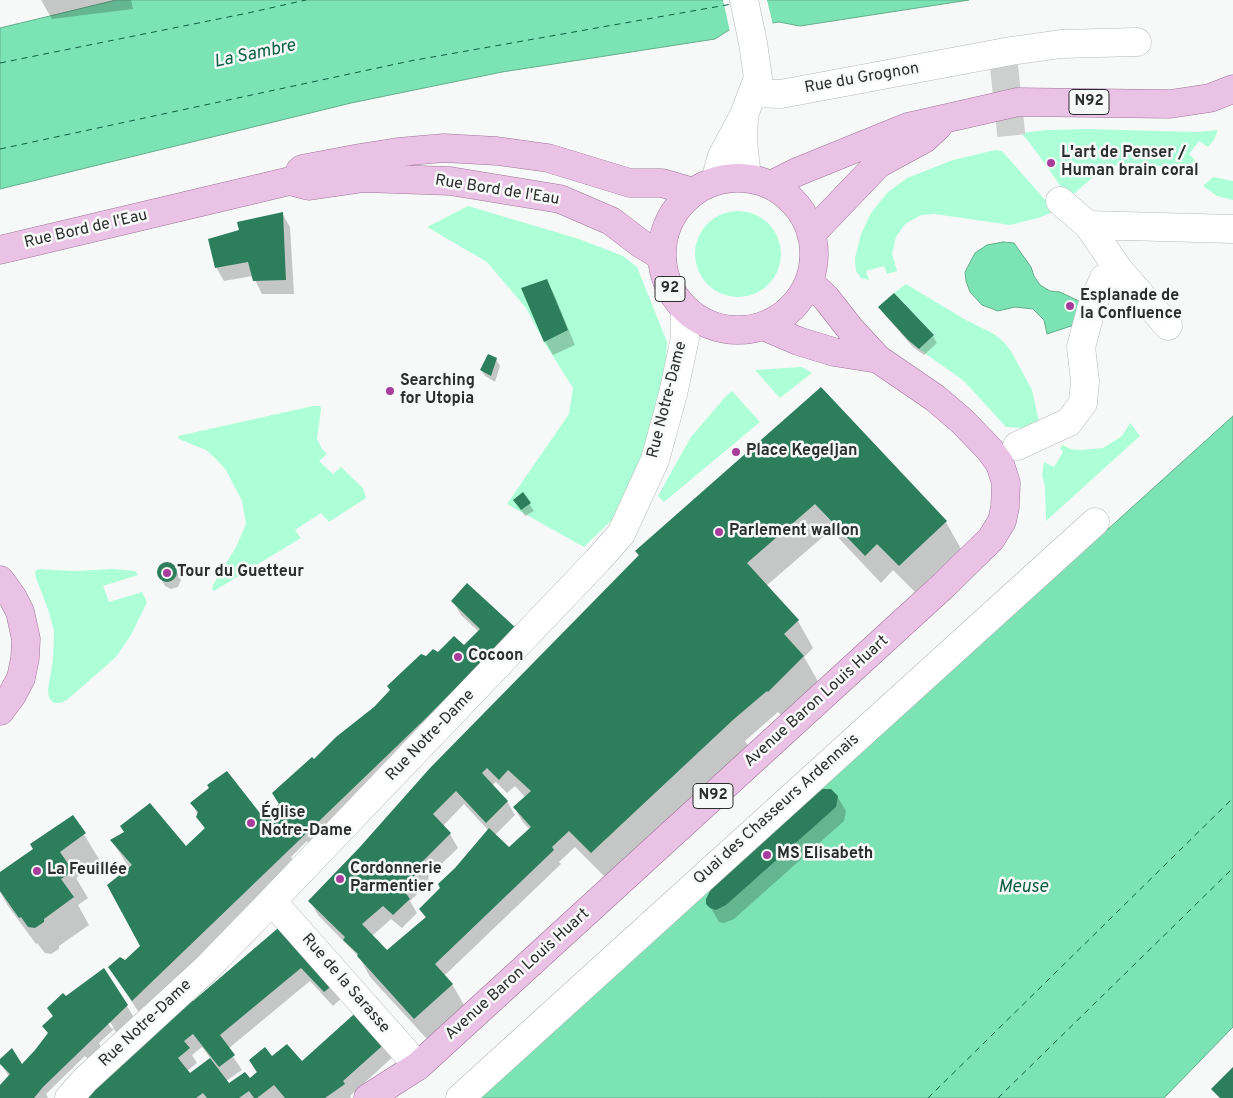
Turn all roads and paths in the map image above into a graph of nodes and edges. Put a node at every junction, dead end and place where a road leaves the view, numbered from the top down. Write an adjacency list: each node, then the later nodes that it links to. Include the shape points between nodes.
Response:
1 (744, 0): 4 (street, via 758,78)
2 (1137, 42): 4 (street, Rue du Grognon, via 1061,44 781,94)
3 (1233, 89): 5 (main road, N92, via 1210,98 1170,104 1018,102)
4 (748, 104): 7 (street, via 743,141); 8 (street)
5 (944, 119): 7 (main road, N92, via 908,127 836,158); 12 (main road, via 924,139 878,164)
6 (290, 181): 8 (main road, Rue Bord de l'Eau, via 302,169 388,153 444,148 548,158 630,183); 13 (main road, Rue Bord de l'Eau); 14 (main road, Rue Bord de l'Eau, via 309,186 364,178 450,181 560,199 611,221)
7 (759, 182): 8 (main road, via 731,178); 12 (main road, via 784,194 796,205)
8 (704, 187): 14 (main road, 92, via 681,203 671,216 662,239)
9 (1060, 201): 10 (street)
10 (1088, 225): 11 (street); 15 (street)
11 (1233, 229)
12 (811, 234): 16 (main road, via 814,259)
13 (0, 250)
14 (661, 256): 17 (main road, 92, via 669,287)
15 (1119, 270): 19 (street); 21 (street, via 1104,278 1092,306 1081,347 1085,382 1083,403 1069,422)
16 (809, 282): 18 (main road, 92, via 790,309); 20 (main road, Avenue Baron Louis Huart / N92)
17 (685, 310): 18 (main road, 92, via 699,320 722,329 747,330); 25 (street, Rue Notre-Dame, via 685,338 654,460 621,534)
18 (763, 326): 20 (main road, Avenue Baron Louis Huart / N92, via 834,352)
19 (1168, 326)
20 (878, 359): 26 (main road, Avenue Baron Louis Huart / N92, via 962,421 1000,464 1006,483 1005,507 1002,521 991,539)
21 (1017, 446)
22 (1094, 522): 29 (street, Quai des Chasseurs Ardennais)
23 (0, 580): 24 (main road, via 20,612 26,649 18,686)
24 (0, 711)
25 (272, 901): 26 (street, Rue de la Sarasse); 27 (street, Rue Notre-Dame, via 207,968)
26 (418, 1066): 28 (main road, Avenue Baron Louis Huart / N92)
27 (69, 1098)
28 (368, 1098)
29 (460, 1098)

